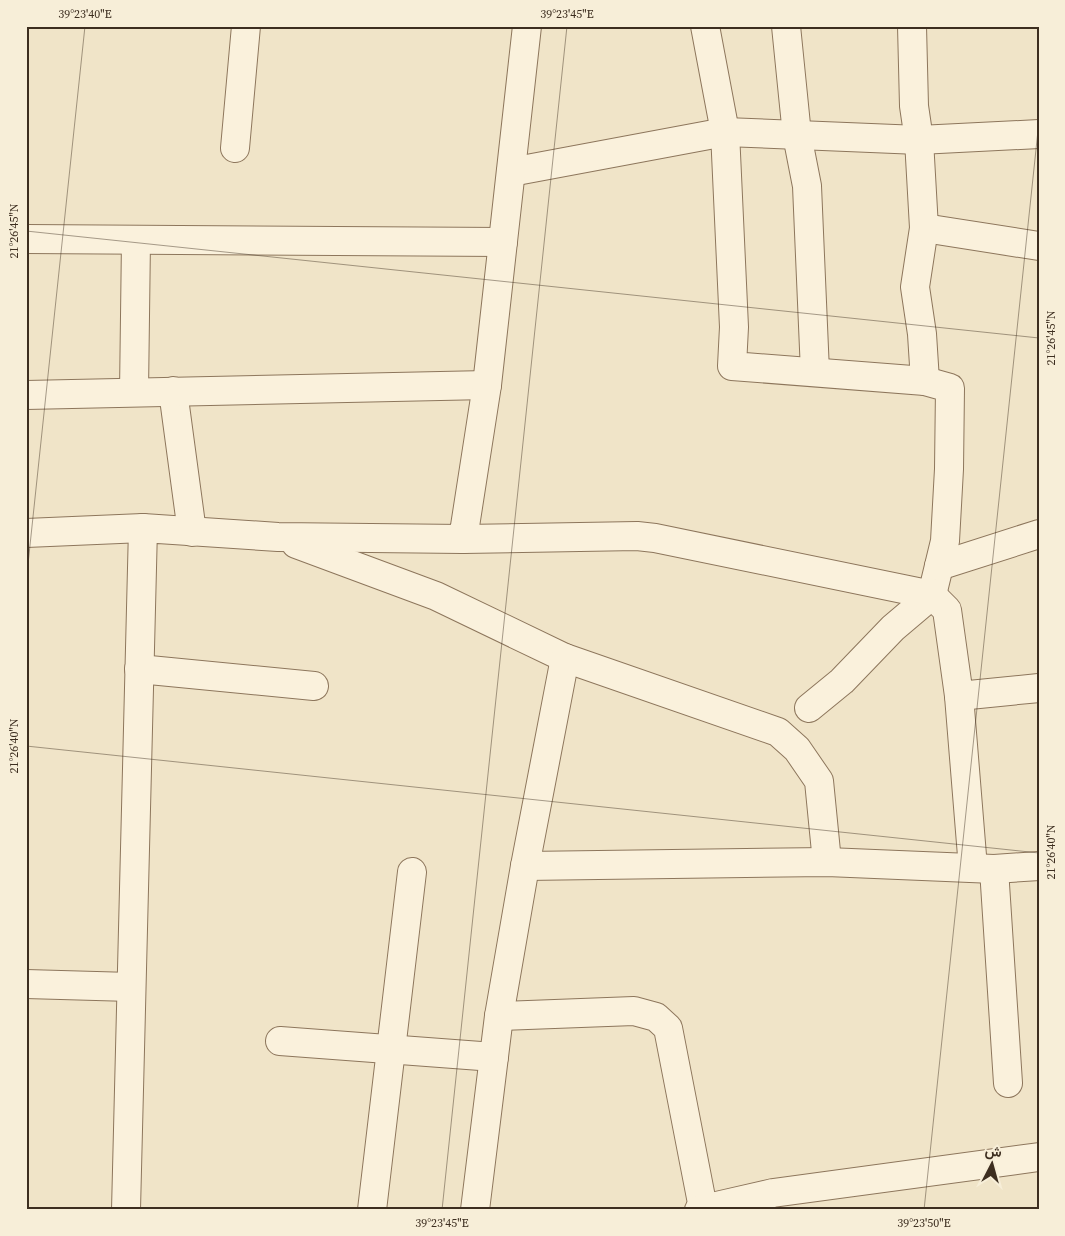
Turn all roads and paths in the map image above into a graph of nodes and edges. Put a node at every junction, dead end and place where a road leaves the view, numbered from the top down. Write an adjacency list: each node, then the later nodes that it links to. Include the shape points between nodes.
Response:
1 (246, 26): 10 (street)
2 (527, 26): 11 (street)
3 (786, 26): 8 (street)
4 (912, 26): 9 (street, via 914,106)
5 (712, 27): 6 (street)
6 (725, 132): 8 (street); 11 (street); 17 (street, via 734,327 732,366)
7 (1039, 134): 9 (street)
8 (797, 135): 9 (street); 17 (street, via 807,186)
9 (919, 140): 12 (street)
10 (235, 148)
11 (511, 172): 15 (street)
12 (924, 228): 16 (street); 18 (street, via 915,287)
13 (26, 239): 14 (street)
14 (136, 240): 15 (street); 21 (street)
15 (503, 242): 19 (street)
16 (1039, 246)
17 (815, 372): 18 (street)
18 (925, 381): 29 (street, via 950,388 949,478 945,541)
19 (487, 385): 20 (street); 28 (street)
20 (173, 391): 21 (street); 24 (street)
21 (134, 392): 22 (street)
22 (26, 395)
23 (143, 528): 24 (street); 25 (street); 32 (street)
24 (192, 532): 27 (street)
25 (26, 533)
26 (1039, 534): 29 (street)
27 (278, 537): 28 (street); 31 (street, via 436,596)
28 (464, 539): 30 (street, via 655,538)
29 (939, 566): 30 (street)
30 (932, 595): 35 (street, via 948,610); 36 (street)
31 (565, 658): 37 (street, via 778,732 797,749 819,781); 38 (street)
32 (139, 669): 33 (street); 43 (street)
33 (314, 686)
34 (1039, 688): 35 (street)
35 (959, 696): 40 (street)
36 (809, 708)
37 (826, 862): 38 (street); 40 (street)
38 (525, 866): 44 (street)
39 (1039, 866): 40 (street)
40 (984, 869): 48 (street)
41 (412, 872): 46 (street)
42 (26, 984): 43 (street)
43 (131, 987): 51 (street)
44 (499, 1016): 47 (street); 50 (street, via 634,1011 662,1022 668,1028)
45 (280, 1041): 46 (street)
46 (390, 1051): 47 (street); 52 (street)
47 (494, 1057): 53 (street)
48 (1008, 1083)
49 (1039, 1157): 50 (street, via 773,1193)
50 (701, 1209)
51 (126, 1210)
52 (372, 1210)
53 (474, 1210)

